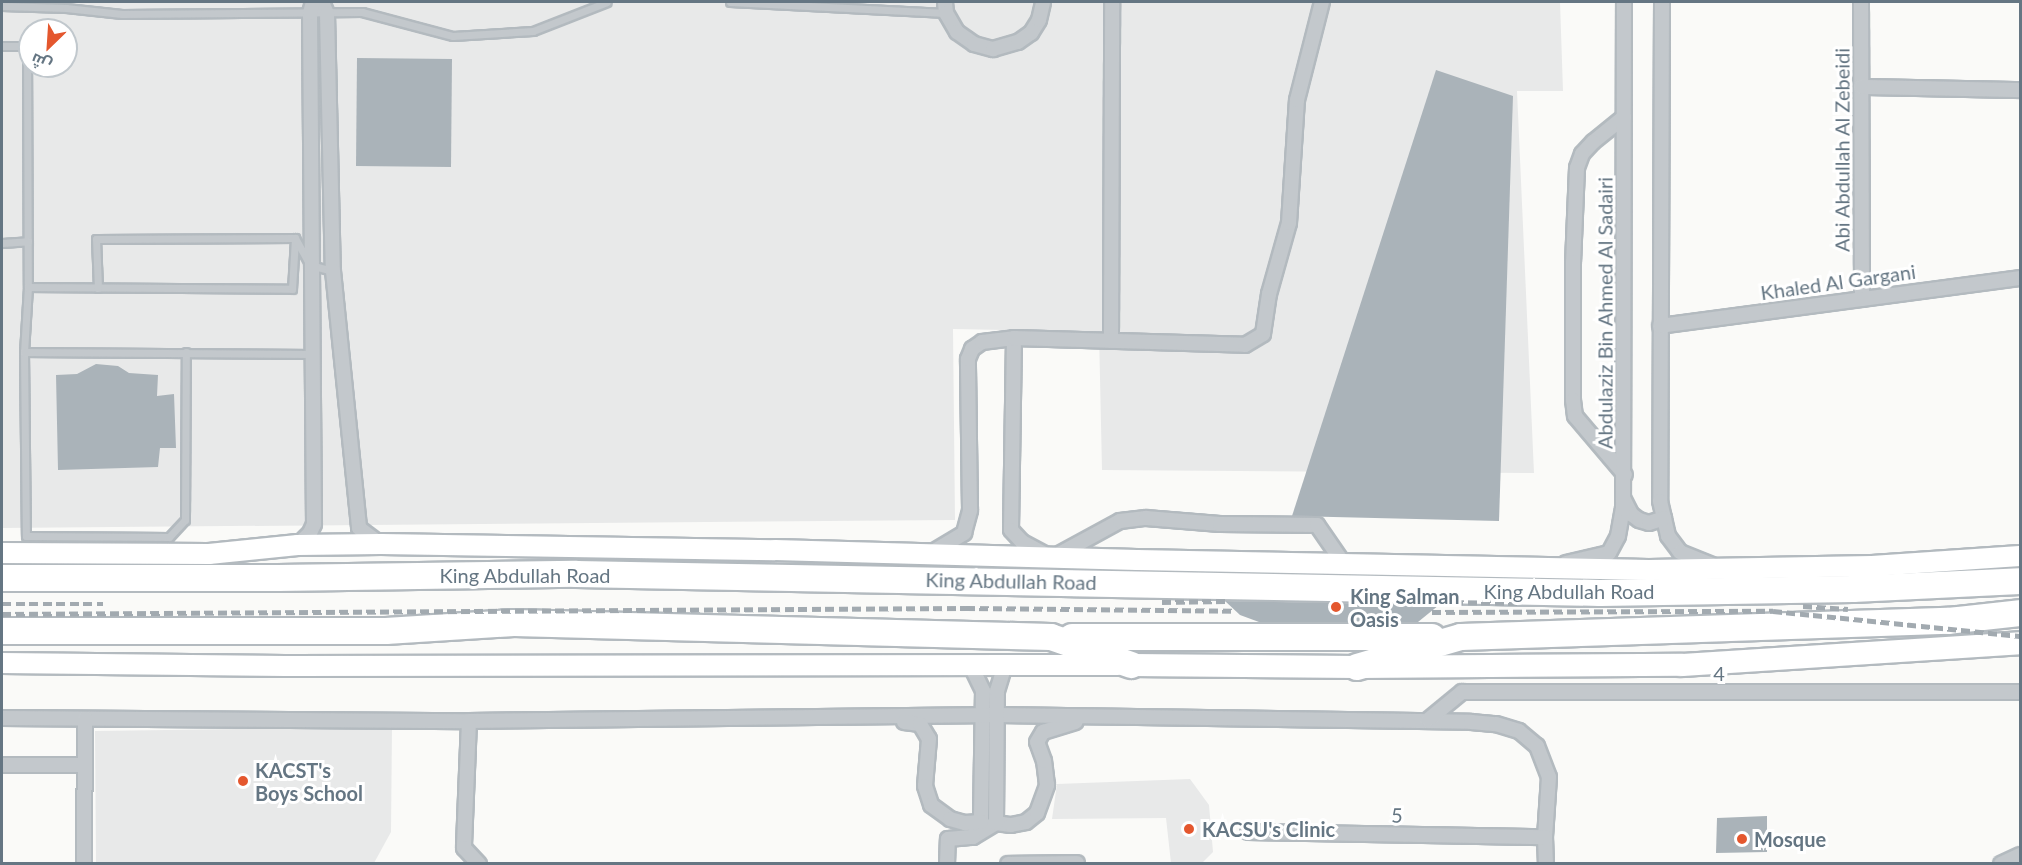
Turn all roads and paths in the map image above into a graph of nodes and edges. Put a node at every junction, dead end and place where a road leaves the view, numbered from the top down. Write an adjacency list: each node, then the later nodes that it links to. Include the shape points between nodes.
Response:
1 (607, 2): 13 (lane, via 533,31 453,36 362,12)
2 (730, 2): 3 (lane)
3 (742, 2): 12 (lane)
4 (1043, 2): 12 (street, via 1039,20 1030,33 1004,48 983,48 965,39 950,23)
5 (1112, 2): 29 (street)
6 (1322, 2): 29 (street, via 1297,100 1289,223 1269,294 1263,333 1245,345)
7 (1624, 2): 17 (street, Abdulaziz Bin Ahmed Al Sadairi)
8 (1662, 2): 27 (street)
9 (1861, 2): 15 (street, Abi Abdullah Al Zebeidi)
10 (2, 6): 11 (lane, via 122,14)
11 (311, 7): 13 (lane); 21 (street)
12 (946, 7)
13 (325, 8): 22 (street)
14 (2, 46): 19 (lane, via 27,46)
15 (1861, 87): 16 (street); 26 (street, Abi Abdullah Al Zebeidi)
16 (2020, 90)
17 (1624, 117): 33 (street, Abdulaziz Bin Ahmed Al Sadairi); 33 (street, via 1593,142 1582,154 1577,168 1573,400 1575,416)
18 (295, 238): 21 (lane); 25 (lane, via 292,290); 25 (lane, via 96,239)
19 (28, 241): 20 (lane); 24 (lane)
20 (2, 243)
21 (310, 265): 22 (lane); 32 (street)
22 (333, 271): 36 (street, via 359,528)
23 (2020, 278): 26 (street, Khaled Al Gargani)
24 (28, 287): 25 (lane); 30 (lane)
25 (98, 288)
26 (1862, 298): 27 (street, Khaled Al Gargani)
27 (1660, 326): 35 (street, via 1660,501)
28 (1014, 338): 29 (street); 39 (street, via 982,342 972,349 968,359 970,510 964,533); 41 (street, via 1011,530 1022,542)
29 (1111, 341)
30 (24, 352): 31 (lane); 31 (lane, via 26,536 169,537 185,520)
31 (186, 352): 32 (lane)
32 (310, 354): 37 (street, via 314,525)
33 (1625, 475): 34 (street, Abdulaziz Bin Ahmed Al Sadairi)
34 (1624, 500): 35 (street, via 1639,520 1648,523); 43 (street, Abdulaziz Bin Ahmed Al Sadairi, via 1618,536 1609,553)
35 (1664, 518): 44 (street, via 1668,536 1680,552)
36 (381, 544): 37 (main road); 39 (main road)
37 (298, 546): 38 (main road, via 209,554)
38 (2, 553)
39 (929, 554): 41 (main road)
40 (2020, 556): 44 (main road, via 1872,566)
41 (1052, 558): 42 (main road); 42 (street, via 1120,521 1146,518 1317,525)
42 (1344, 564): 43 (main road)
43 (1542, 568): 44 (main road)
44 (1730, 569)
45 (2, 578): 46 (highway, King Abdullah Road, via 576,574 1600,592 1853,589)
46 (2020, 581)
47 (2020, 613): 50 (highway, King Abdullah Road, via 1948,621)
48 (2, 631): 49 (highway, King Abdullah Road, via 386,631 514,624)
49 (1051, 637): 50 (highway, King Abdullah Road); 55 (highway, King Abdullah Road)
50 (1461, 637): 56 (highway, King Abdullah Road)
51 (2020, 643): 56 (main road, via 1682,665)
52 (2, 663): 53 (main road)
53 (970, 664): 54 (main road); 58 (street, via 983,691)
54 (1005, 664): 55 (main road); 59 (street, via 997,691)
55 (1131, 665): 56 (main road)
56 (1357, 667)
57 (2020, 692): 64 (street, 4, via 1462,692)
58 (982, 715): 59 (street); 60 (street); 68 (street)
59 (996, 715): 61 (street); 69 (street)
60 (869, 716): 65 (street); 68 (street, via 920,724 929,739 925,786 931,805 950,819)
61 (1100, 716): 64 (street); 69 (street, via 1043,732 1037,742 1047,786 1042,802 1026,822)
62 (2, 718): 63 (street)
63 (85, 719): 65 (street); 67 (street)
64 (1428, 720): 72 (street, via 1496,724 1519,731 1537,746 1549,777)
65 (469, 721): 76 (street, via 464,848)
66 (2, 765): 67 (street)
67 (83, 765): 75 (street)
68 (981, 822): 71 (street)
69 (996, 823): 71 (street)
70 (1248, 832): 72 (street, 5)
71 (973, 837): 77 (street, via 948,839)
72 (1545, 837): 79 (street)
73 (2020, 855): 80 (street)
74 (1077, 863): 78 (street)
75 (84, 864)
76 (479, 864)
77 (947, 864)
78 (1008, 864)
79 (1546, 864)
80 (2001, 864)

